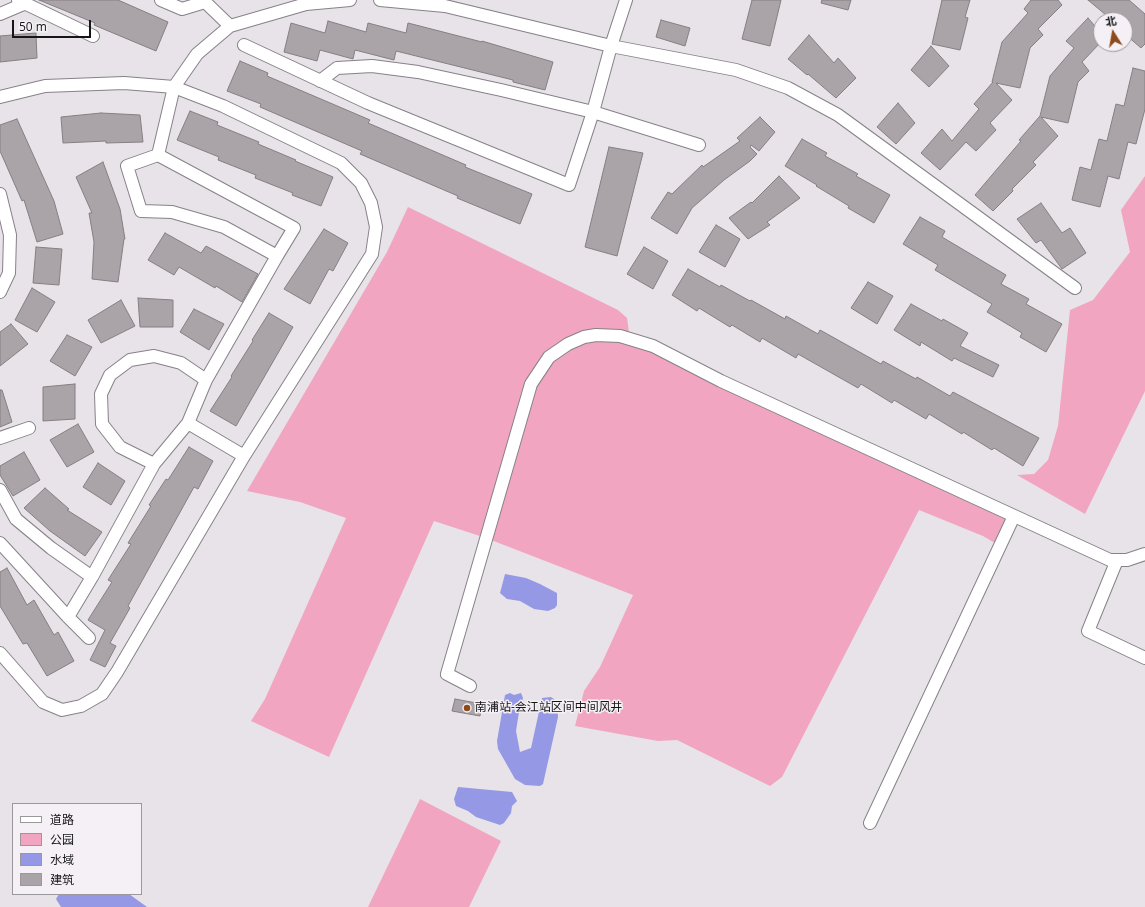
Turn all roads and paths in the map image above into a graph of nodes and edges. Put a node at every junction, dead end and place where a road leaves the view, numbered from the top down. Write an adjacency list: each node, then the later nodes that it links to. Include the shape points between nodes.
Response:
1 (161, 0): 5 (street, via 182,10)
2 (350, 0): 8 (street, via 306,4)
3 (380, 0): 11 (street, via 445,6)
4 (626, 0): 11 (street)
5 (204, 1): 8 (street)
6 (22, 2): 7 (street); 9 (street)
7 (0, 14)
8 (230, 26): 13 (street, via 197,54)
9 (93, 36)
10 (244, 45): 12 (street)
11 (612, 46): 15 (street); 20 (street, via 736,70 788,88 838,115)
12 (320, 81): 15 (street, via 337,68 372,66 418,72); 15 (street, via 368,104 569,185)
13 (174, 86): 14 (street, via 124,83 45,86); 17 (street); 26 (street, via 223,106 341,163 361,183 371,203 376,227 372,254)
14 (0, 97)
15 (593, 112): 16 (street)
16 (699, 145)
17 (158, 155): 19 (street, via 294,228); 19 (street, via 127,166 141,211 172,212 224,227)
18 (0, 194): 21 (street, via 10,235 9,273)
19 (277, 256): 22 (street)
20 (1075, 288)
21 (0, 292)
22 (206, 380): 23 (street); 27 (street, via 181,363 154,356 130,360 110,374 102,394 102,424 120,447)
23 (188, 423): 26 (street); 27 (street)
24 (29, 428): 25 (street)
25 (0, 438)
26 (244, 456): 36 (street, via 102,694 82,706 62,710 43,702)
27 (154, 464): 33 (street)
28 (0, 490): 33 (street, via 16,519)
29 (1014, 516): 32 (street, via 1097,555); 38 (street, via 721,381 653,346 620,336 584,337 549,357 531,384 447,674); 39 (street)
30 (0, 544): 34 (street)
31 (1145, 554): 32 (street, via 1127,560)
32 (1117, 560): 37 (street, via 1088,631)
33 (92, 578): 34 (street)
34 (68, 617): 35 (street)
35 (88, 638)
36 (0, 653)
37 (1145, 658)
38 (470, 686)
39 (870, 823)

